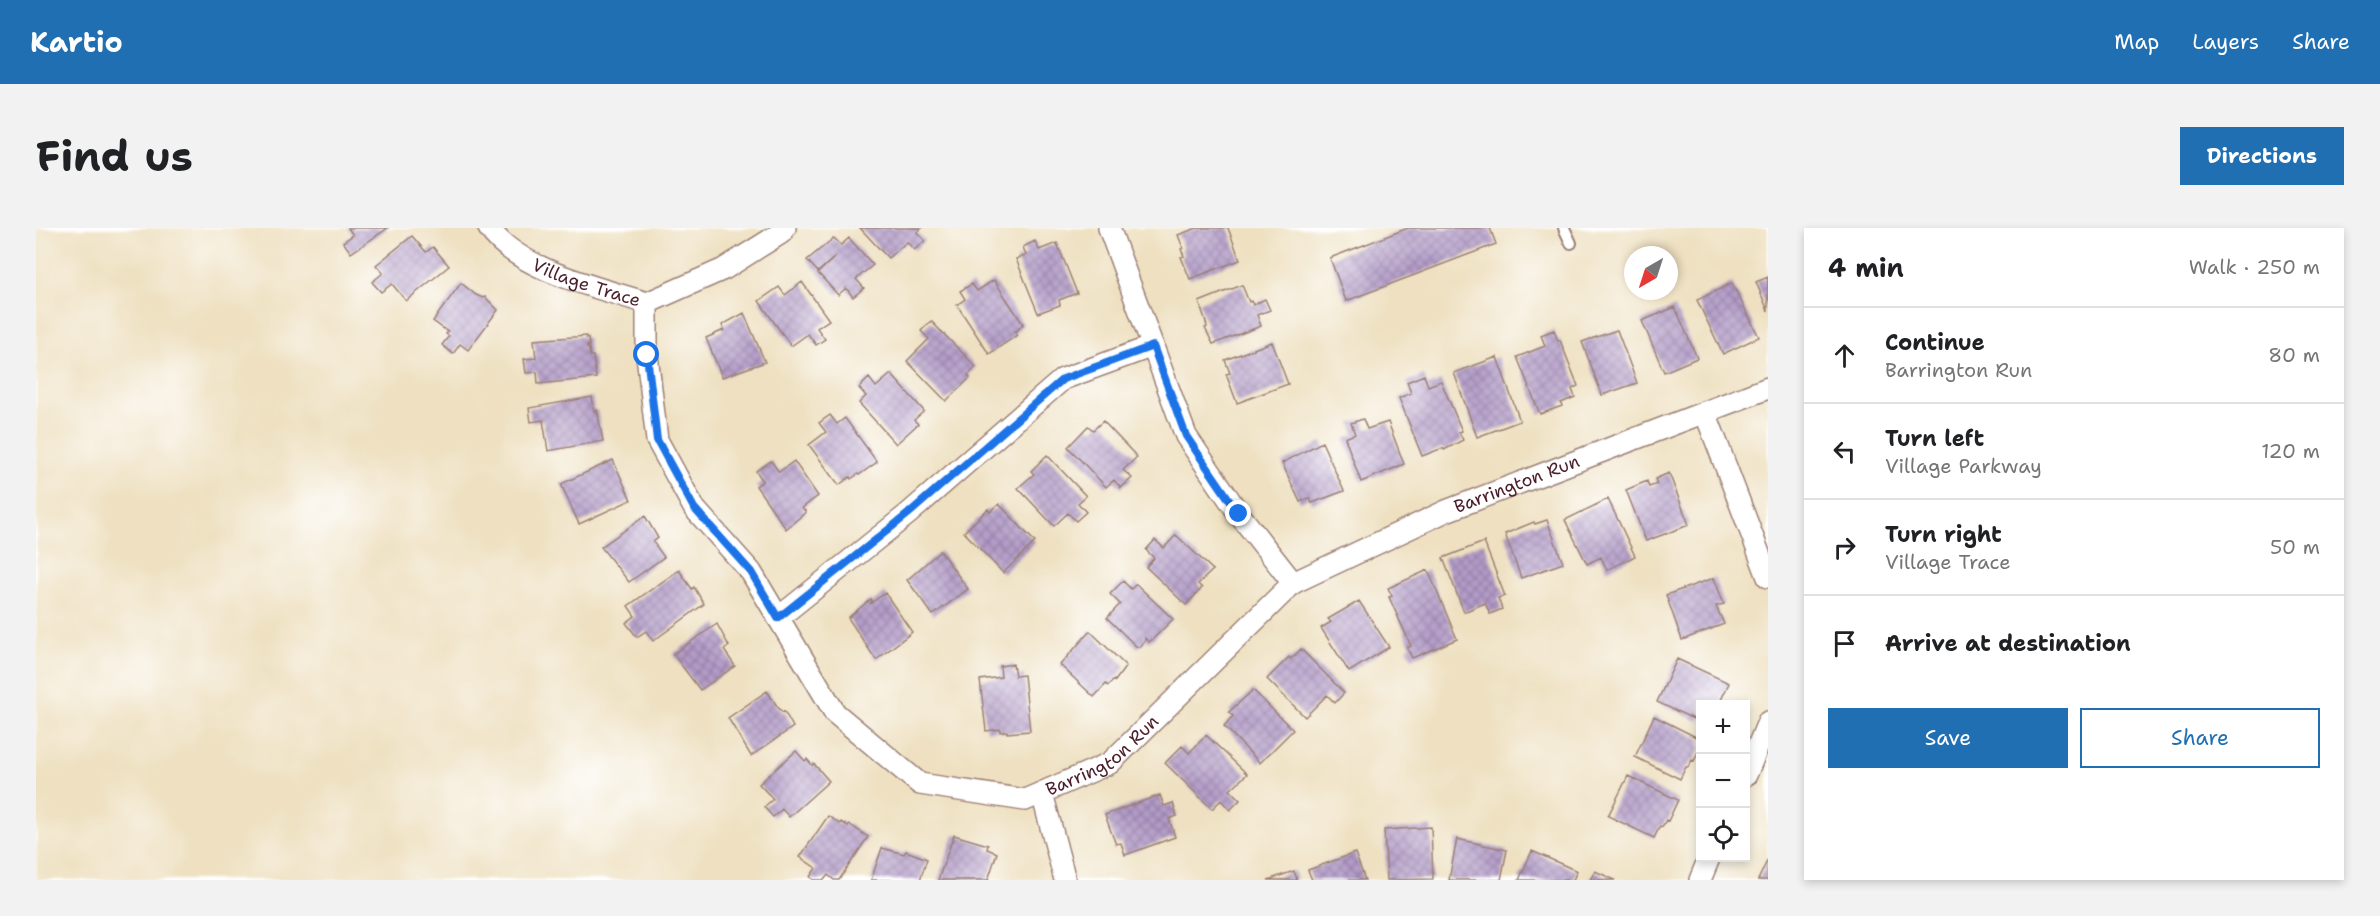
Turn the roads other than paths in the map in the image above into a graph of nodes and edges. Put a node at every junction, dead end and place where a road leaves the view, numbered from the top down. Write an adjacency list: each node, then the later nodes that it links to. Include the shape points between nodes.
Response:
1 (489, 228): 6 (street, Village Trace, via 498,241 548,271)
2 (784, 228): 6 (street, Village Trace, via 724,269)
3 (1109, 228): 7 (street)
4 (1564, 228): 5 (lane)
5 (1571, 243)
6 (647, 303): 12 (street, Barrington Run, via 647,355 657,440 694,508 751,572)
7 (1153, 346): 11 (street, via 1186,436 1239,514); 12 (street, via 1063,379 908,514)
8 (1768, 388): 9 (street, Barrington Run)
9 (1705, 412): 10 (street); 11 (street, Barrington Run, via 1446,512)
10 (1768, 578)
11 (1293, 583): 15 (street, Barrington Run, via 1110,763)
12 (778, 618): 15 (street, Barrington Run, via 835,713 920,784 1025,800)
13 (1768, 722): 14 (street)
14 (1750, 765)
15 (1042, 793): 17 (street)
16 (1707, 862): 18 (street)
17 (1065, 880)
18 (1700, 880)

